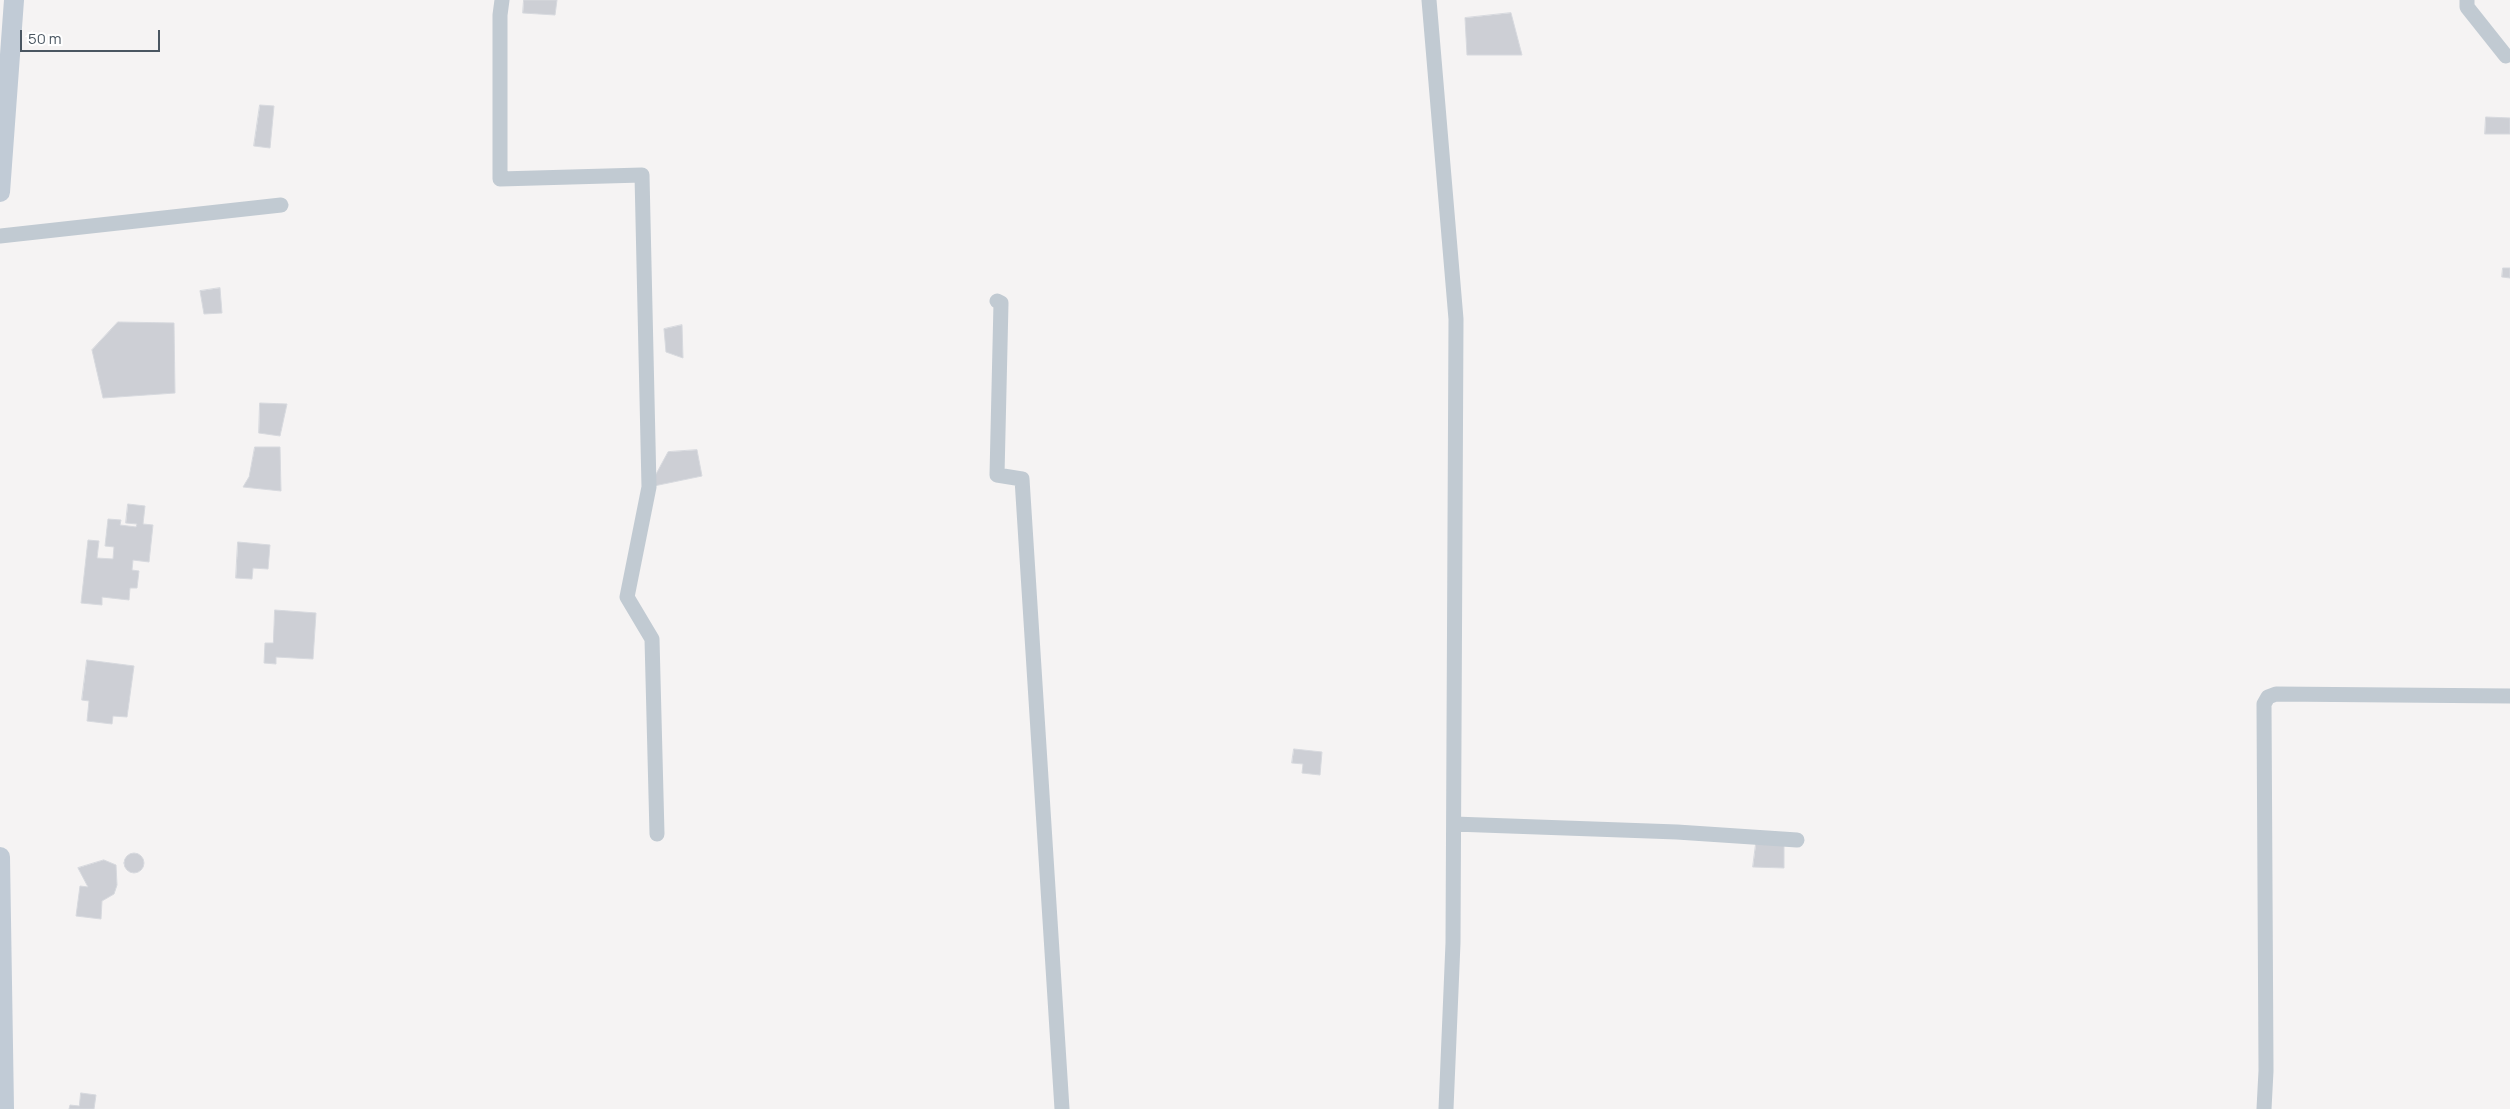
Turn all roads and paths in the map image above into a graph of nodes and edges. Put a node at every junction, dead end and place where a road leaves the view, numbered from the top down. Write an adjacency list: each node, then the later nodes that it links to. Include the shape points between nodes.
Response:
1 (14, 0): 6 (main road)
2 (502, 0): 12 (street, via 500,179 642,175 649,487 627,597 652,639)
3 (1429, 0): 11 (street, via 1456,319)
4 (2467, 0): 5 (street, via 2467,7)
5 (2506, 56)
6 (0, 192)
7 (281, 205): 8 (street)
8 (0, 236)
9 (997, 301): 16 (street, via 1001,304 997,475 1022,479)
10 (2510, 696): 18 (street, via 2276,694 2268,697 2264,704 2263,759)
11 (1454, 824): 13 (street); 17 (street)
12 (657, 834)
13 (1797, 840)
14 (0, 856): 15 (main road)
15 (4, 1109)
16 (1062, 1109)
17 (1446, 1109)
18 (2264, 1109)

